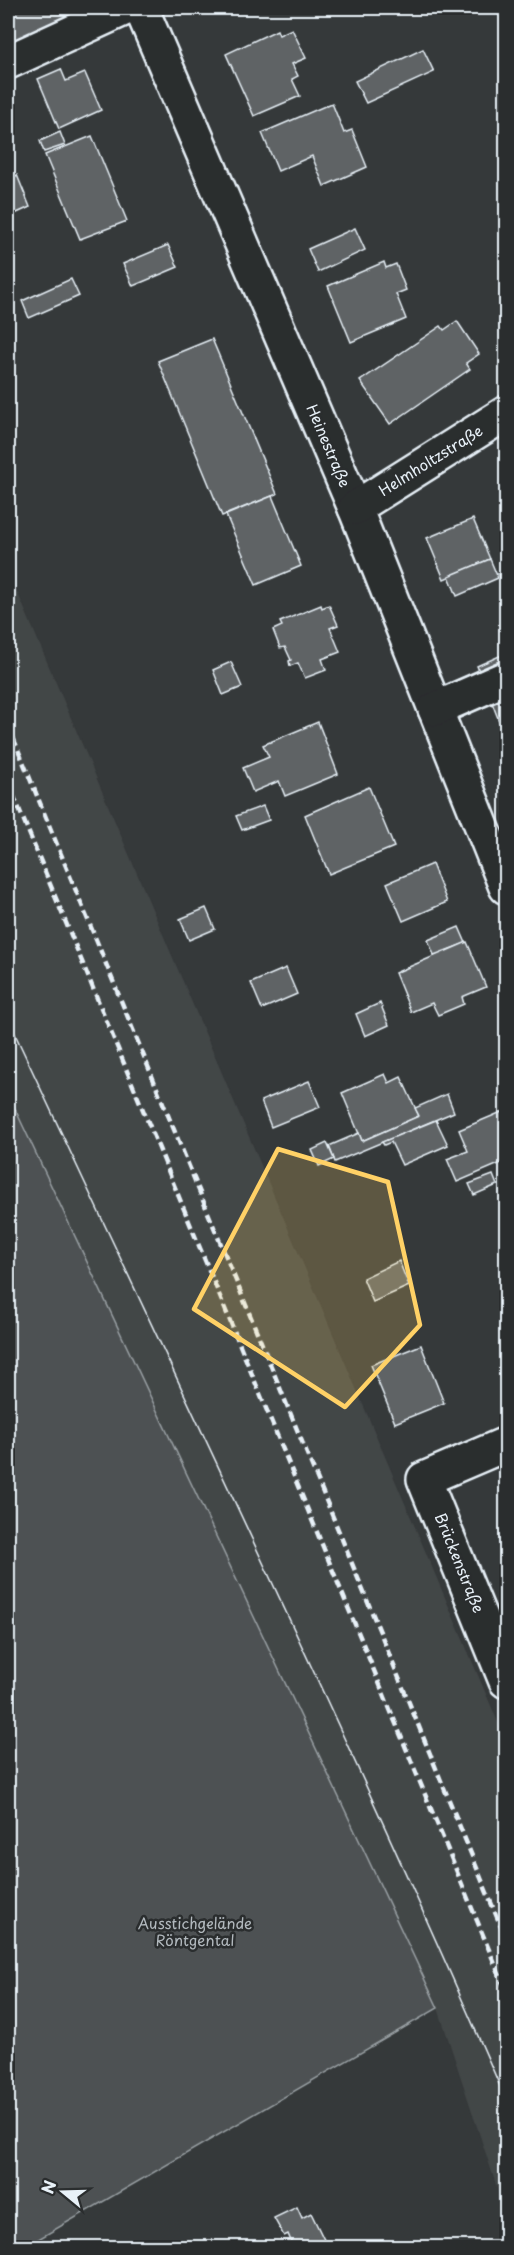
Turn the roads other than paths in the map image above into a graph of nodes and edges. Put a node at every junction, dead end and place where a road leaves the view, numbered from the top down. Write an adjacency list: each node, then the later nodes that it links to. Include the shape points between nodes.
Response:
1 (126, 8): 3 (street)
2 (141, 8): 5 (street, Heinestraße)
3 (8, 62)
4 (507, 413): 5 (street, Helmholtzstraße)
5 (355, 508): 7 (street, Heinestraße)
6 (507, 678): 7 (street)
7 (435, 709): 8 (street, Heinestraße)
8 (498, 842): 9 (street, Heinestraße)
9 (507, 887)
10 (507, 1444): 11 (street, Brückenstraße, via 424,1479)
11 (507, 1681)

